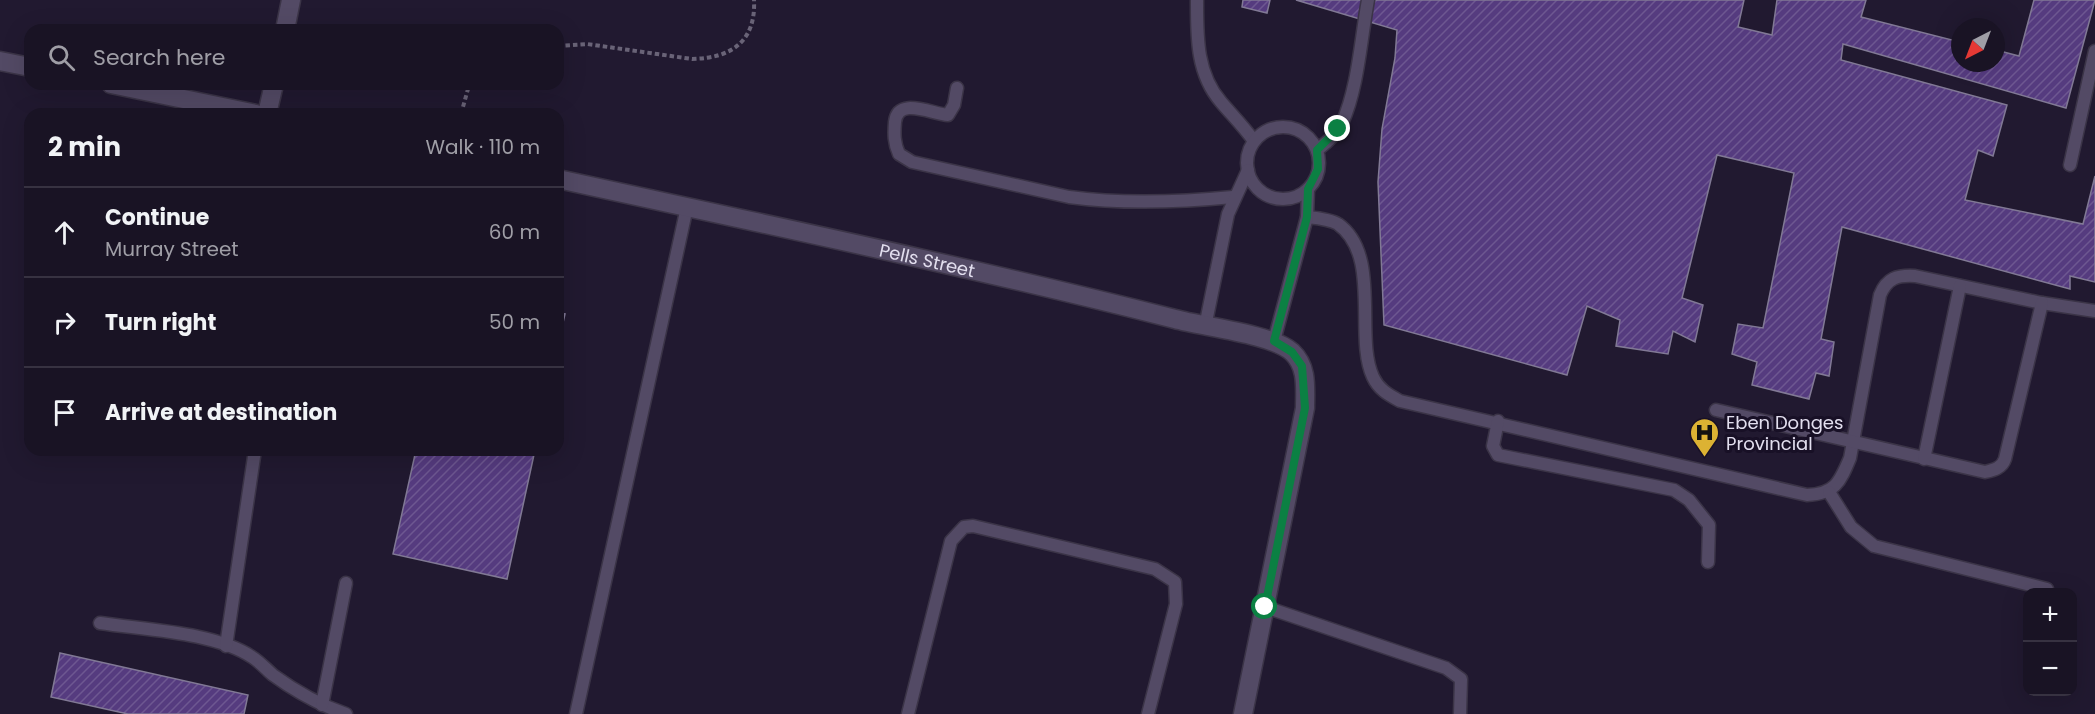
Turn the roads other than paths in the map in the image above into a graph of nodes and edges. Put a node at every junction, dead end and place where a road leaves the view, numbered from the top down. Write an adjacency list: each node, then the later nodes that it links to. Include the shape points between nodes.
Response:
1 (291, 0): 4 (street)
2 (1197, 0): 13 (lane, via 1197,38 1205,76)
3 (1368, 0): 14 (lane, via 1342,122)
4 (286, 24)
5 (2095, 51): 15 (lane)
6 (0, 61): 7 (street)
7 (24, 66)
8 (957, 88): 19 (lane, via 948,114 919,108 900,111 895,118 898,154 912,162 1077,198 1198,201)
9 (140, 90): 11 (street)
10 (273, 90): 12 (street)
11 (227, 108)
12 (268, 108)
13 (1254, 141): 14 (lane, via 1270,129 1287,127 1305,134); 16 (lane)
14 (1317, 150): 18 (lane, via 1318,169)
15 (2070, 165)
16 (1248, 170): 18 (lane, via 1254,185 1270,196 1290,198); 19 (lane)
17 (564, 180): 20 (street, Pells Street)
18 (1308, 189): 21 (lane)
19 (1233, 197): 25 (lane)
20 (687, 207): 25 (street, Pells Street, via 1009,277); 41 (lane)
21 (1307, 217): 26 (lane); 28 (lane, via 1338,224 1355,247 1364,276 1373,376 1385,394)
22 (1960, 286): 23 (lane); 29 (lane, via 1900,275 1885,283); 31 (lane)
23 (2042, 303): 24 (lane); 31 (lane, via 2003,465 1985,472)
24 (2095, 311)
25 (1205, 327): 26 (street, Pells Street)
26 (1274, 341): 36 (street, Pells Street, via 1292,352 1305,373 1305,408)
27 (1716, 410): 29 (lane)
28 (1498, 421): 32 (lane, via 1807,495); 33 (lane, via 1493,447 1498,454 1674,490 1689,500 1709,525)
29 (1853, 442): 31 (lane); 32 (lane, via 1842,478)
30 (254, 456): 38 (lane)
31 (1924, 459)
32 (1829, 492): 35 (lane, via 1851,527 1874,546)
33 (1708, 562)
34 (346, 583): 39 (lane)
35 (2043, 588)
36 (1265, 607): 44 (street); 45 (lane, via 1446,668 1461,679)
37 (100, 623): 38 (lane, via 199,638)
38 (226, 646): 39 (lane, via 251,656)
39 (322, 705): 40 (lane)
40 (345, 714)
41 (576, 714)
42 (908, 714): 43 (lane, via 951,541 964,527 973,525 1155,569 1175,582 1176,604)
43 (1148, 714)
44 (1242, 714)
45 (1460, 714)

